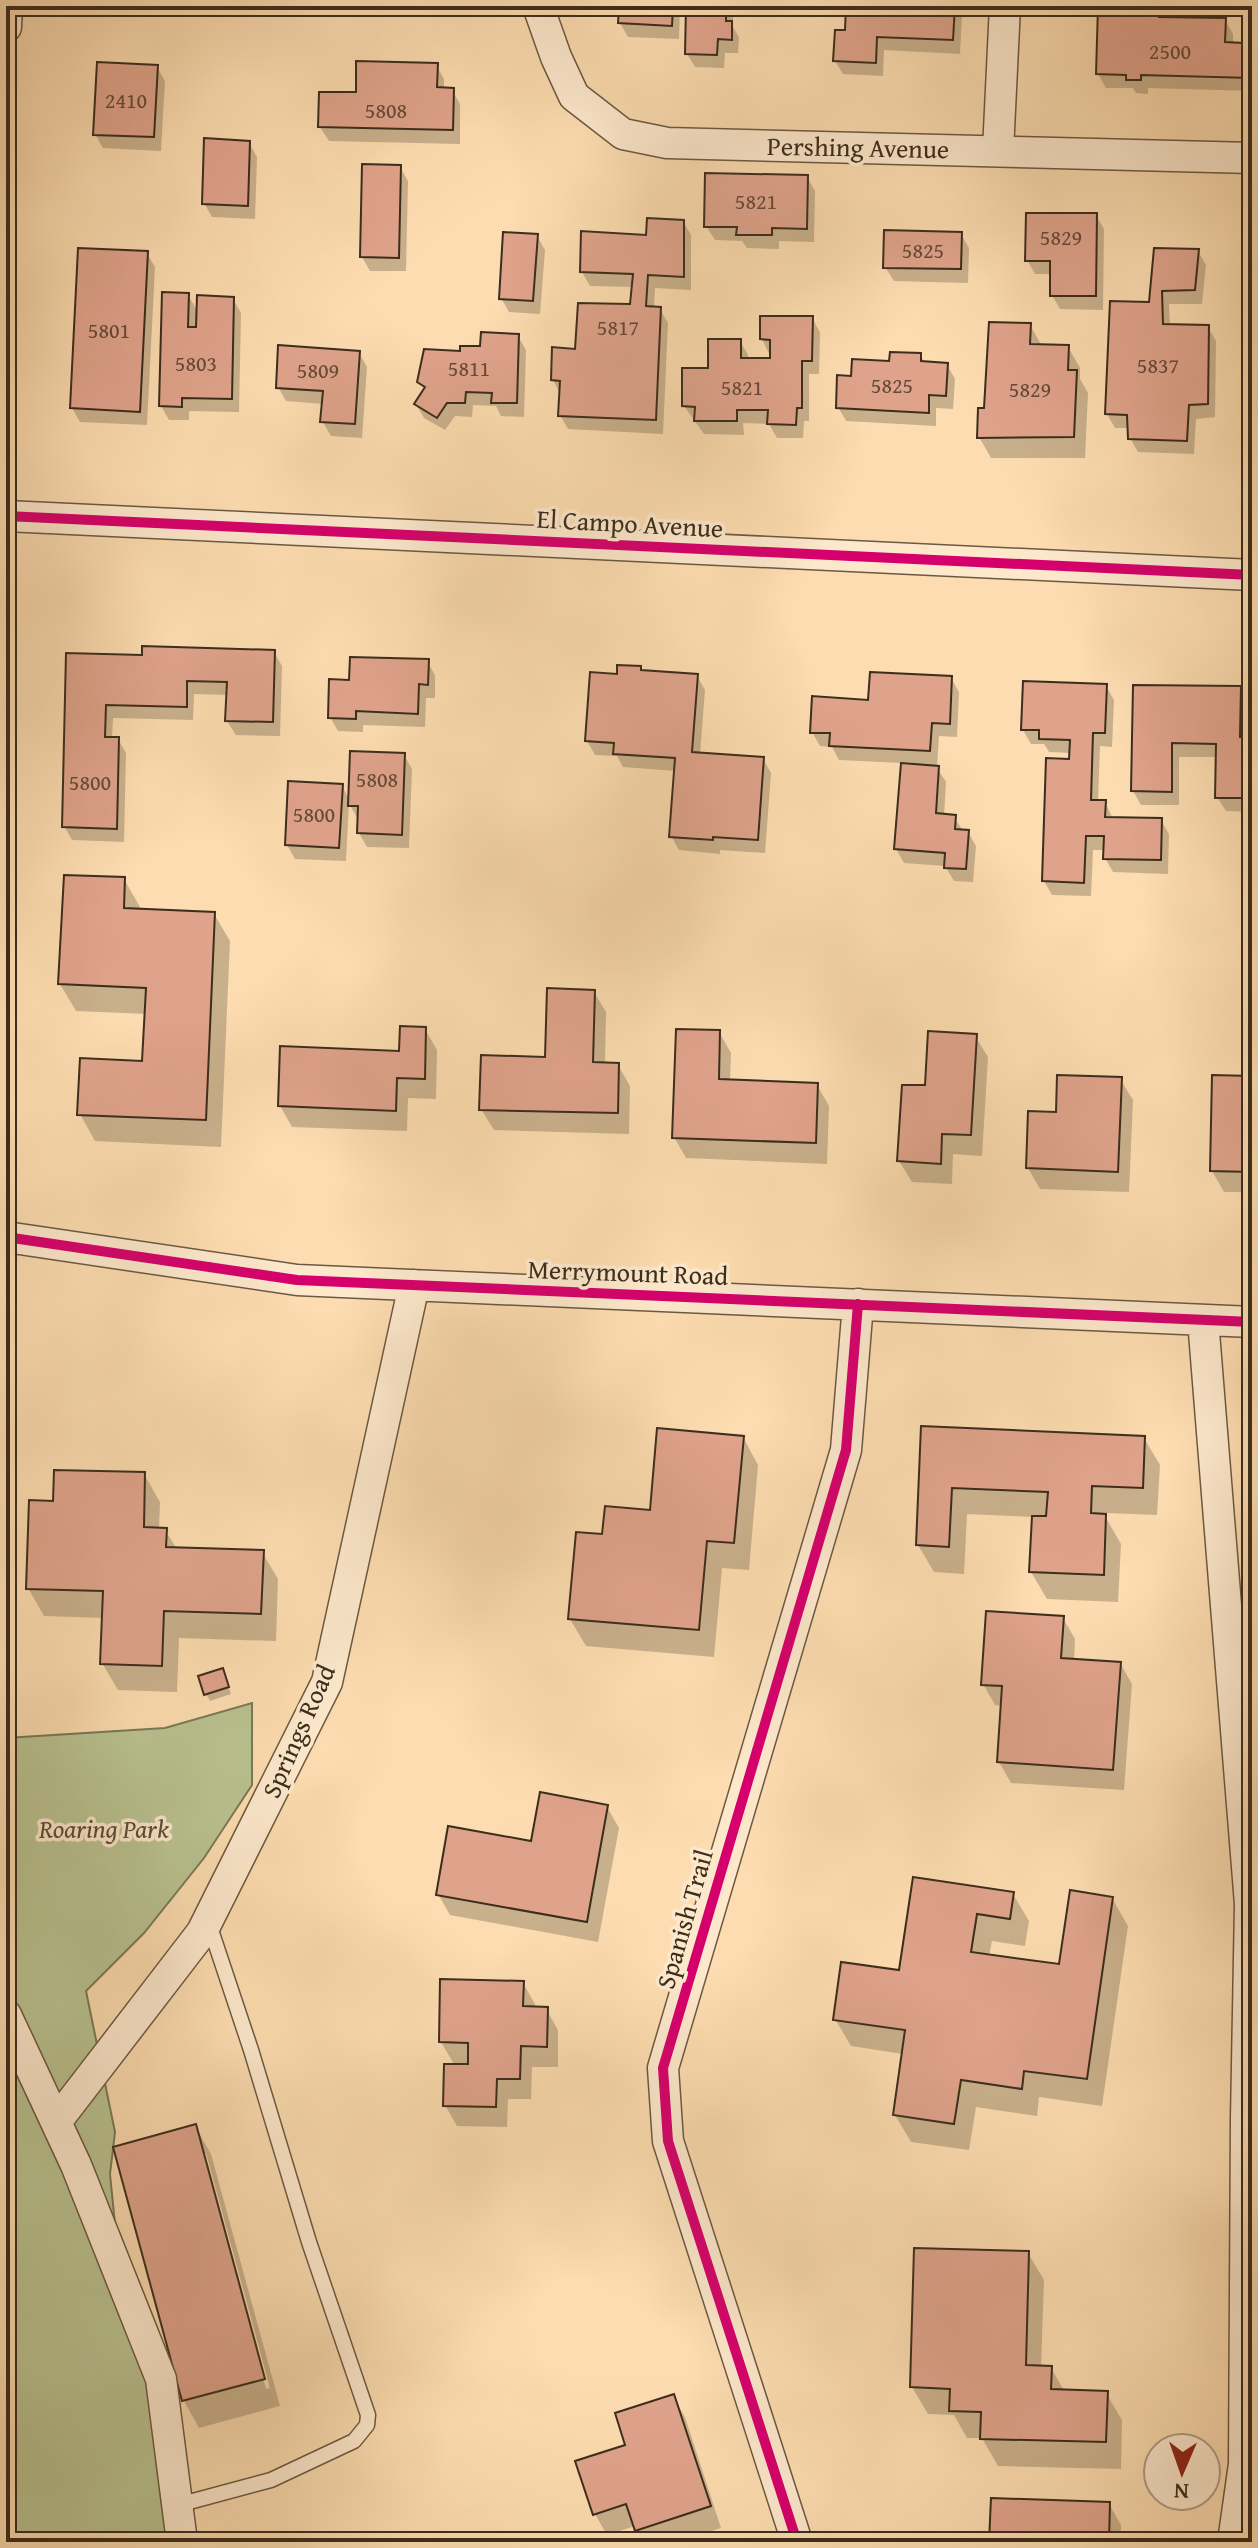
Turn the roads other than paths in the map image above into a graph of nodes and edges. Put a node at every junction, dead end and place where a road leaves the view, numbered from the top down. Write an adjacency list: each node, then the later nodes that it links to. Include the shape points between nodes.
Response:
1 (7, 6): 4 (street)
2 (538, 6): 5 (street, Pershing Avenue, via 574,96 623,134 667,143)
3 (1005, 6): 5 (street)
4 (6, 27)
5 (998, 151): 6 (street, Pershing Avenue)
6 (1252, 158)
7 (6, 516): 8 (street, El Campo Avenue)
8 (1252, 575)
9 (6, 1237): 10 (street, Merrymount Road, via 297,1280)
10 (414, 1285): 11 (street, Merrymount Road); 14 (street, Springs Road, via 327,1682)
11 (858, 1304): 12 (street, Merrymount Road); 19 (street, Spanish Trail, via 846,1450 663,2068 668,2141)
12 (1203, 1320): 13 (street, Merrymount Road); 20 (street, via 1250,1904 1244,2464)
13 (1252, 1322)
14 (208, 1920): 16 (street, Springs Road); 17 (lane, via 368,2415 354,2441 271,2480)
15 (6, 2015): 16 (street)
16 (56, 2122): 17 (street, via 161,2379)
17 (178, 2505): 18 (street)
18 (182, 2542)
19 (797, 2542)
20 (1233, 2542)

